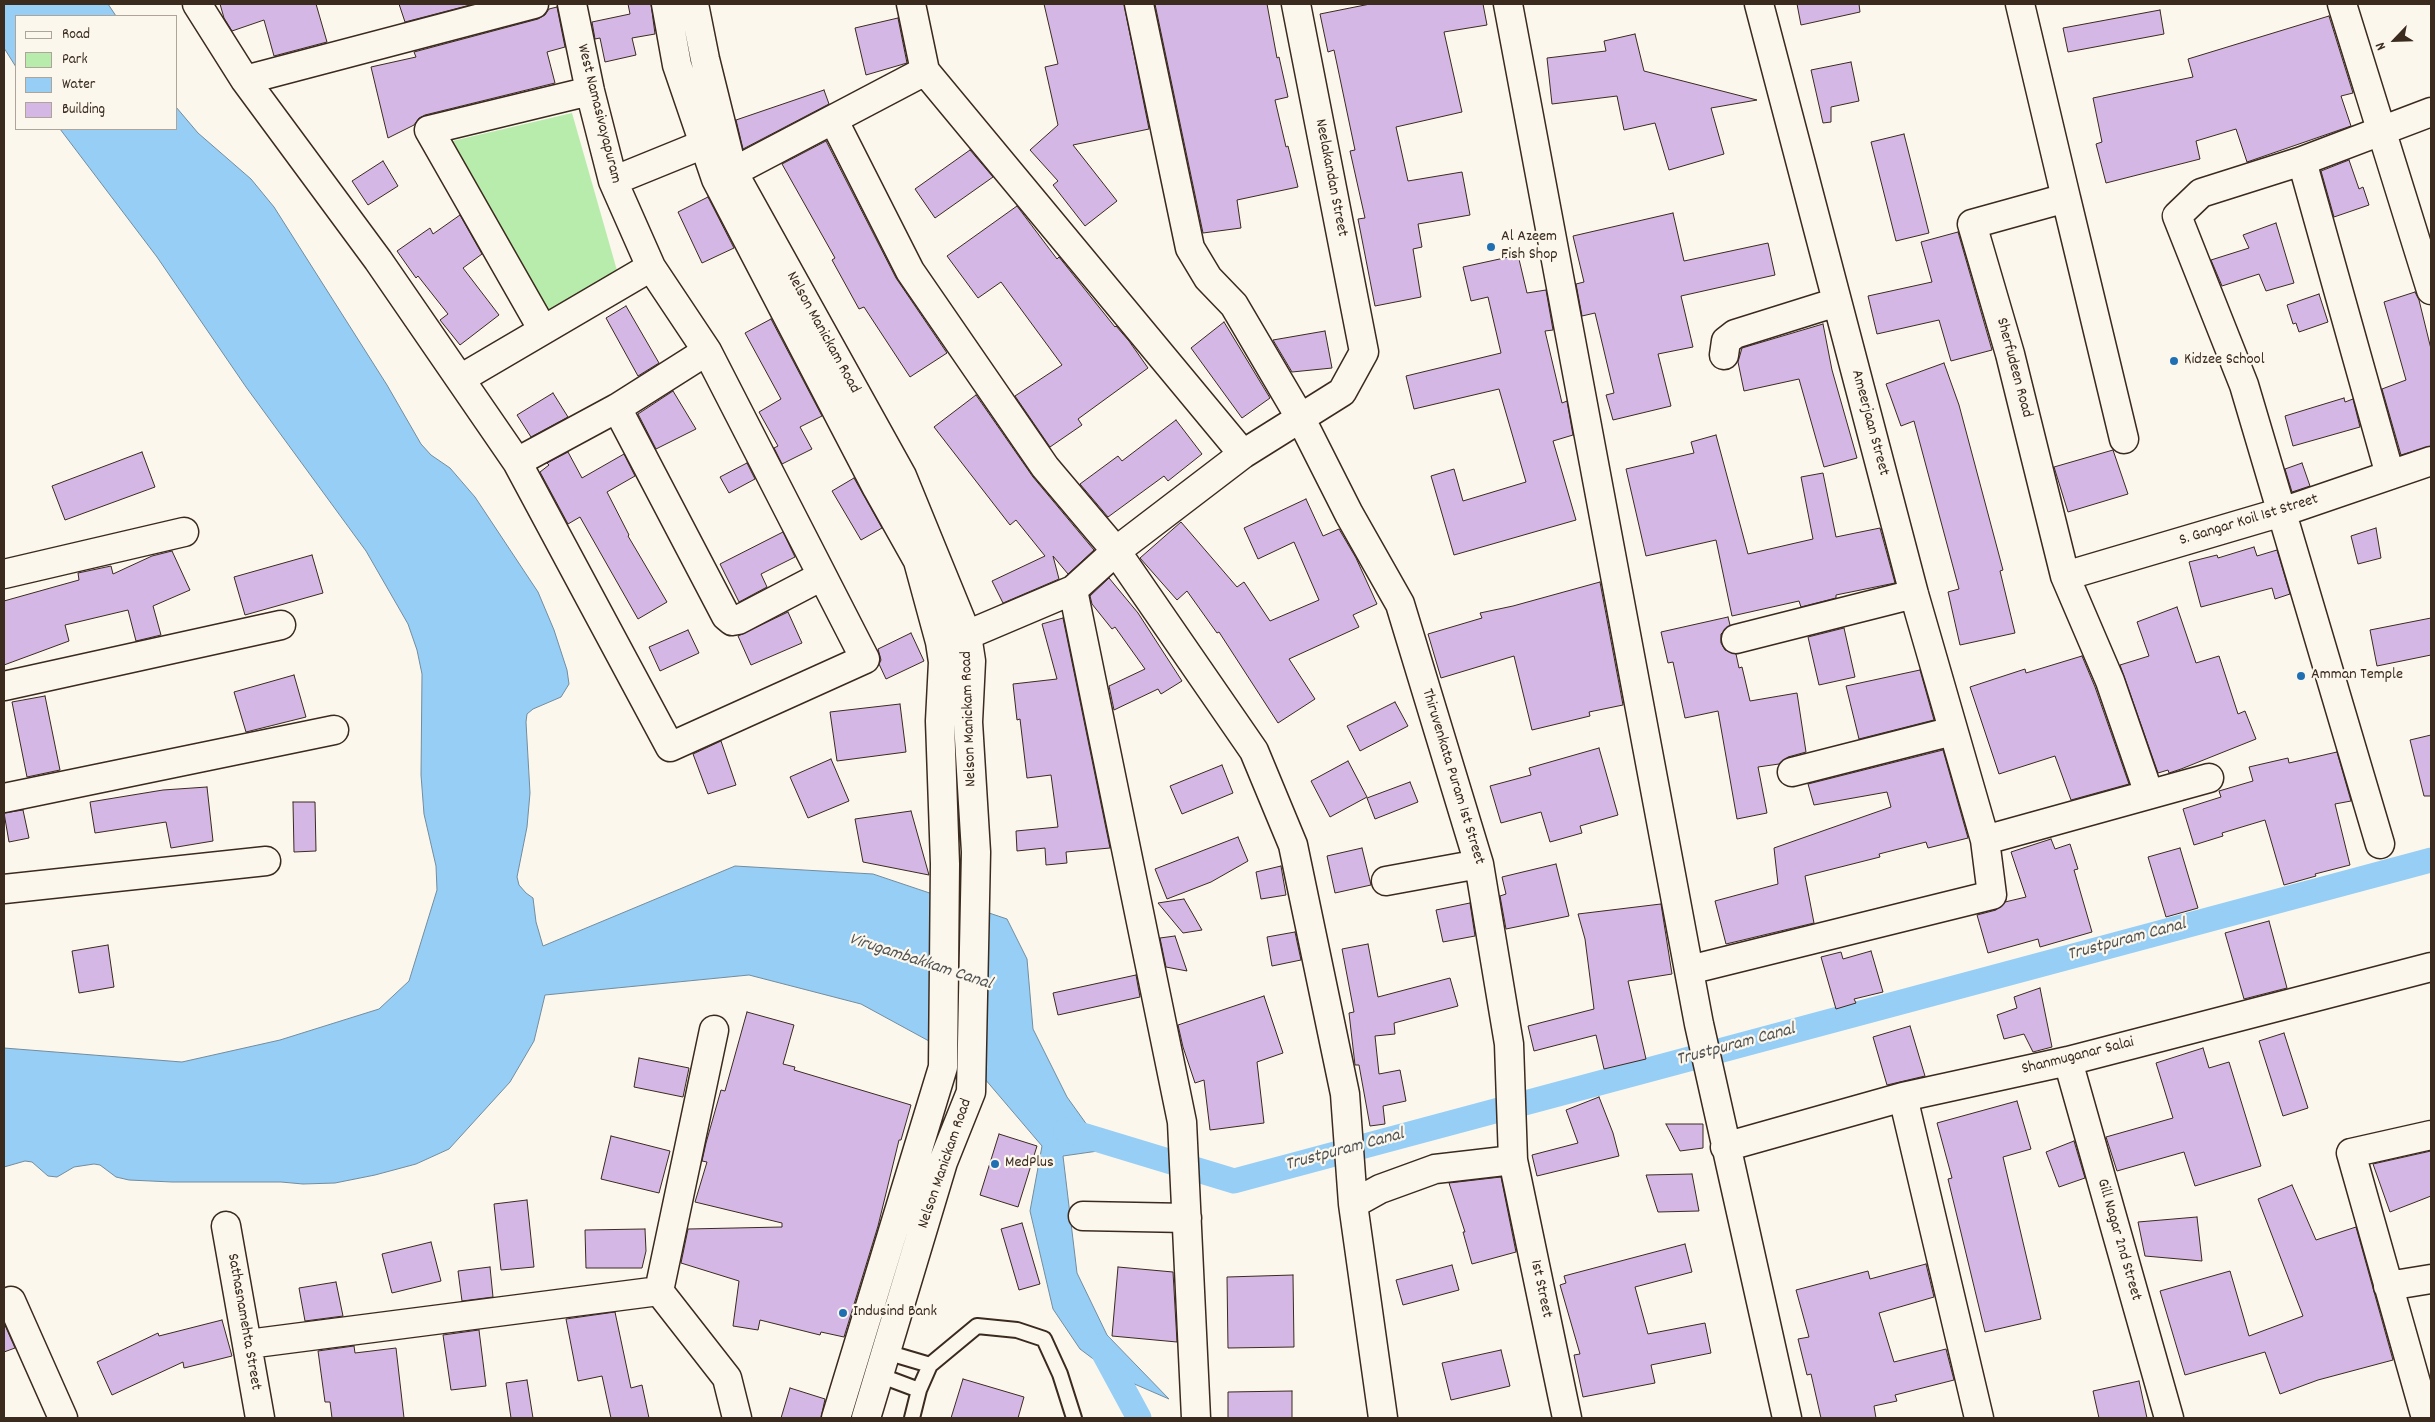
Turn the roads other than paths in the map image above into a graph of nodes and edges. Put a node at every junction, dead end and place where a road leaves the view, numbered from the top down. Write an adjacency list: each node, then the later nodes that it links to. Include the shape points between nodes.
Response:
1 (197, 4): 14 (street)
2 (534, 4): 14 (street)
3 (572, 4): 15 (street, West Namasivayapuram)
4 (666, 4): 19 (street, Nelson Manickam Road, via 677,65)
5 (694, 4): 21 (street, Nelson Manickam Road)
6 (911, 4): 13 (street)
7 (1139, 4): 32 (street, Thiruvenkata Puram 1st Street, via 1190,248 1208,278 1234,305)
8 (1296, 4): 32 (street, Neelakandan Street, via 1364,352 1342,392)
9 (1508, 4): 63 (street)
10 (1759, 4): 26 (street, Ameerjaan Street)
11 (2020, 4): 23 (street)
12 (2342, 4): 18 (street)
13 (925, 71): 17 (street); 34 (street)
14 (245, 80): 30 (street, via 378,260)
15 (590, 91): 22 (street, West Namasivayapuram); 27 (street, via 429,130)
16 (2431, 112): 18 (street)
17 (834, 121): 21 (street); 40 (street, via 910,271 1045,467)
18 (2382, 130): 20 (street); 25 (street)
19 (704, 144): 22 (street); 85 (street, Nelson Manickam Road, via 721,188 918,561 943,662 940,721 945,864 943,1067)
20 (2302, 161): 37 (street); 38 (street, via 2201,194 2177,216 2244,385)
21 (733, 172): 47 (street, Nelson Manickam Road, via 902,476)
22 (613, 181): 24 (street, West Namasivayapuram)
23 (2066, 198): 33 (street); 43 (street, Sherfudeen Road, via 1972,224 2010,354)
24 (651, 267): 27 (street); 28 (street, West Namasivayapuram)
25 (2431, 290)
26 (1837, 302): 29 (street, via 1734,334 1726,341); 45 (street, Ameerjaan Street)
27 (543, 330): 30 (street)
28 (706, 351): 31 (street); 42 (street, West Namasivayapuram)
29 (1724, 355)
30 (460, 380): 36 (street)
31 (617, 408): 36 (street); 42 (street, via 726,616 732,621)
32 (1301, 420): 34 (street); 59 (street, Thiruvenkata Puram 1st Street, via 1400,604)
33 (2124, 440)
34 (1243, 454): 40 (street)
35 (2431, 461): 37 (street, S. Gangar Koil 1st Street)
36 (517, 462): 42 (street, West Namasivayapuram, via 670,747 865,659)
37 (2390, 475): 38 (street, S. Gangar Koil 1st Street)
38 (2282, 512): 43 (street, S. Gangar Koil 1st Street); 57 (street)
39 (184, 532): 41 (street)
40 (1116, 551): 44 (street); 70 (street, via 1254,751 1293,845 1345,1094)
41 (4, 574)
42 (822, 576)
43 (2065, 576): 54 (street, Sherfudeen Road, via 2110,681)
44 (1073, 590): 47 (street); 72 (street, via 1182,1122)
45 (1914, 594): 48 (street); 51 (street, Ameerjaan Street)
46 (280, 625): 49 (street)
47 (967, 635): 79 (street, Nelson Manickam Road, via 971,661 968,722 976,852 971,1092 943,1162)
48 (1736, 639)
49 (4, 686)
50 (334, 730): 55 (street)
51 (1953, 731): 52 (street); 56 (street, Ameerjaan Street)
52 (1792, 772)
53 (2209, 778): 54 (street)
54 (2149, 794): 56 (street)
55 (4, 798)
56 (1985, 840): 63 (street, Ameerjaan Street, via 1992,895)
57 (2380, 844)
58 (266, 861): 61 (street)
59 (1479, 864): 60 (street); 69 (street, Thiruvenkata Puram 1st Street, via 1509,1044)
60 (1386, 881)
61 (4, 888)
62 (2431, 967): 65 (street, Shanmuganar Salai)
63 (1689, 970): 68 (street)
64 (714, 1030): 76 (street)
65 (2068, 1061): 66 (street, Shanmuganar Salai); 94 (street, Gill Nagar 2nd Street)
66 (1902, 1097): 68 (street, Shanmuganar Salai); 93 (street)
67 (2431, 1135): 75 (street, via 2351,1153)
68 (1725, 1147): 92 (street)
69 (1513, 1160): 70 (street, via 1435,1169 1380,1189); 91 (street, 1st Street)
70 (1353, 1204): 90 (street)
71 (1083, 1216): 72 (street)
72 (1187, 1218): 89 (street)
73 (226, 1226): 78 (street, Sathasnamehta Street)
74 (2431, 1279): 75 (street)
75 (2388, 1286): 95 (street)
76 (659, 1291): 78 (street); 84 (street, via 728,1378)
77 (11, 1301): 82 (street)
78 (248, 1344): 83 (street, Sathasnamehta Street)
79 (882, 1364): 80 (lane); 81 (lane); 86 (street, Nelson Manickam Road)
80 (930, 1365): 81 (lane); 88 (lane, via 978,1326 1017,1330 1044,1339 1060,1374)
81 (919, 1390): 87 (lane)
82 (63, 1418)
83 (260, 1418)
84 (737, 1418)
85 (836, 1418)
86 (866, 1418)
87 (912, 1418)
88 (1074, 1418)
89 (1196, 1418)
90 (1383, 1418)
91 (1567, 1418)
92 (1787, 1418)
93 (1979, 1418)
94 (2169, 1418)
95 (2426, 1418)

